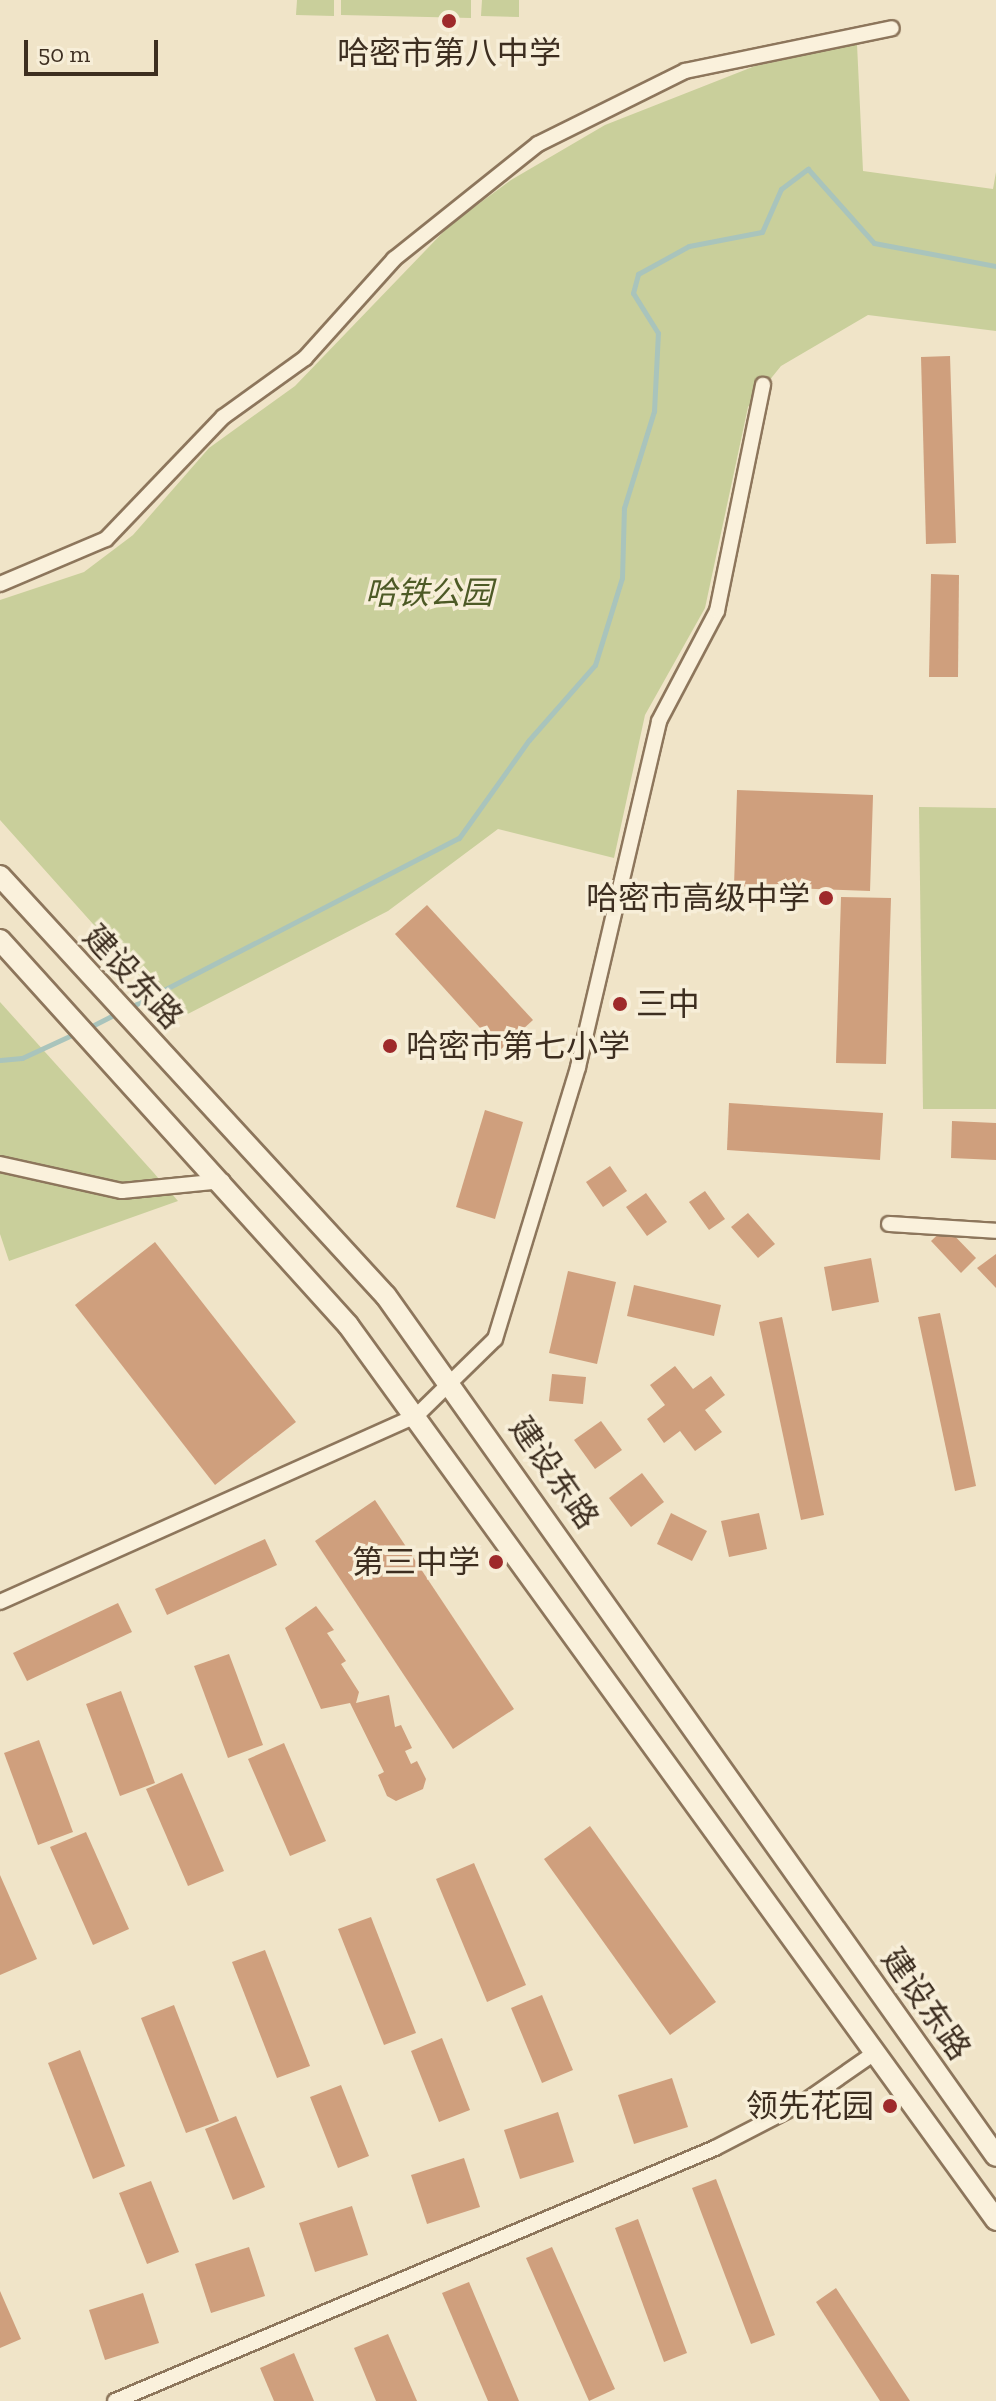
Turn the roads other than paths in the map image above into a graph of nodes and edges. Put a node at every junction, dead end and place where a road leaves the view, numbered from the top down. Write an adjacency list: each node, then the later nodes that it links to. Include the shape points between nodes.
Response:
1 (892, 28): 3 (street, via 685,71 538,144 405,248 305,358 223,417 106,539 71,560)
2 (763, 385): 10 (street, via 717,611 659,721 519,1278 495,1339)
3 (0, 584)
4 (0, 876): 10 (main road, 建设东路, via 336,1233)
5 (0, 940): 7 (main road)
6 (0, 1164): 7 (street, via 122,1191)
7 (223, 1181): 11 (main road, via 289,1253)
8 (889, 1224): 9 (street)
9 (996, 1231)
10 (454, 1387): 11 (street); 14 (main road, 建设东路)
11 (416, 1416): 12 (street); 13 (main road)
12 (0, 1602)
13 (876, 2052): 15 (main road); 16 (street, via 804,2102 715,2148)
14 (996, 2156)
15 (996, 2220)
16 (115, 2401)

